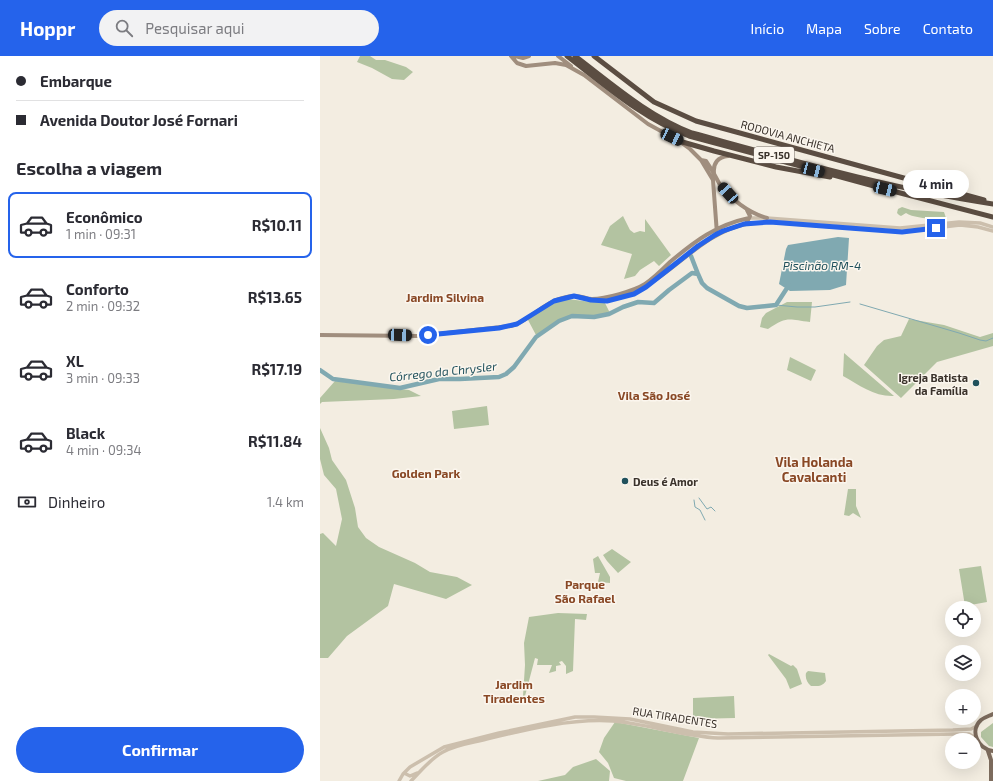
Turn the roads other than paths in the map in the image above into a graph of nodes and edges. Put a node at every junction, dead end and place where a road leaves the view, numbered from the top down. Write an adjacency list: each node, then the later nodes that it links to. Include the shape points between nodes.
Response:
1 (512, 56): 8 (main road, via 517,63 524,66 561,63)
2 (515, 56): 3 (main road)
3 (529, 56)
4 (558, 56): 8 (main road)
5 (567, 56): 14 (highway, SP-150, via 639,110 673,130)
6 (575, 56): 16 (highway, RODOVIA ANCHIETA / SP-150, via 655,115 692,133 888,184 954,199)
7 (594, 56): 16 (highway, RODOVIA ANCHIETA / SP-150, via 654,102 696,122)
8 (584, 75): 9 (main road, via 648,124)
9 (679, 141): 10 (highway); 11 (main road)
10 (730, 155): 12 (main road, via 716,162); 14 (highway, via 776,167)
11 (701, 160): 12 (main road, via 706,161); 15 (main road, via 711,176)
12 (714, 173): 13 (main road)
13 (720, 184): 15 (main road); 17 (main road)
14 (869, 185): 18 (highway, SP-150, via 885,189 892,194 916,197)
15 (714, 187): 23 (main road)
16 (993, 203)
17 (747, 210): 19 (main road); 20 (main road)
18 (993, 217)
19 (749, 218): 20 (street); 21 (main road); 23 (main road)
20 (767, 218): 22 (street, via 896,228 964,222)
21 (746, 224): 24 (street, via 770,222 902,232 960,225); 25 (main road)
22 (993, 227)
23 (717, 228): 25 (main road); 26 (main road, via 695,242 644,284)
24 (993, 231)
25 (717, 234): 28 (main road, via 646,287 634,294)
26 (614, 296): 27 (main road); 28 (main road)
27 (586, 298): 28 (main road); 29 (main road, via 574,296 559,299 522,322 504,327 419,336)
28 (607, 301)
29 (320, 335)
30 (993, 715): 31 (main road, via 983,718)
31 (977, 726): 33 (street, RUA TIRADENTES, via 968,730); 34 (main road)
32 (530, 728): 36 (street, RUA TIRADENTES, via 614,719 698,735); 40 (street, RUA TIRADENTES, via 451,748 438,754); 41 (street, RUA TIRADENTES, via 444,747)
33 (912, 731): 36 (street, RUA TIRADENTES); 37 (street)
34 (976, 733)
35 (945, 735): 37 (street, RUA TIRADENTES)
36 (727, 736): 37 (street, RUA TIRADENTES)
37 (912, 736)
38 (981, 746): 39 (main road)
39 (991, 751): 44 (main road)
40 (420, 771): 41 (street, via 410,776); 43 (street, RUA TIRADENTES)
41 (404, 773): 42 (street)
42 (399, 781)
43 (412, 781)
44 (991, 781)

